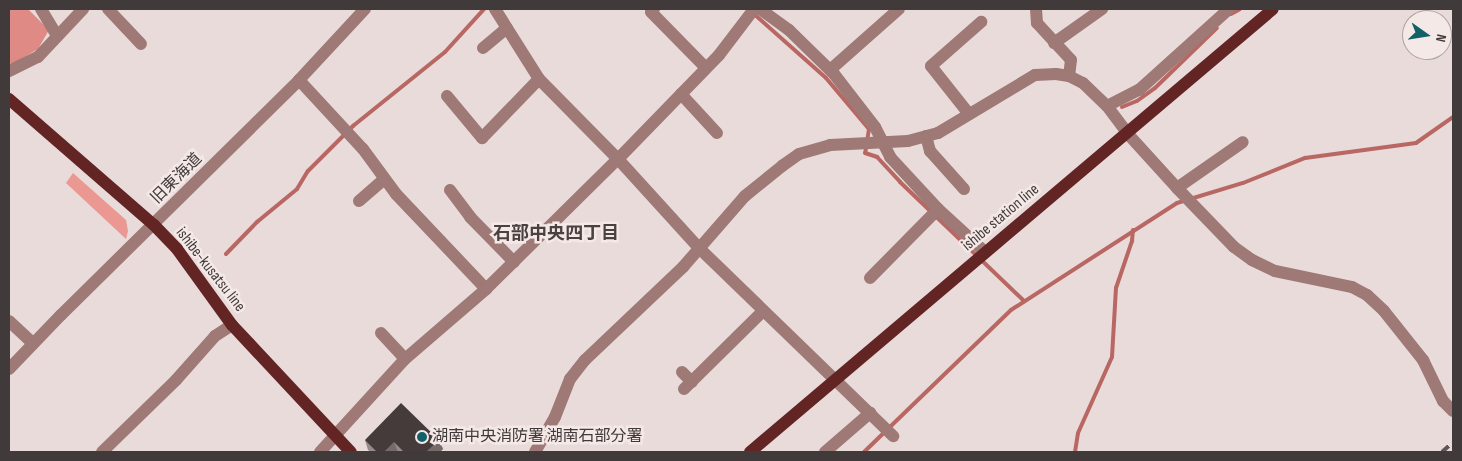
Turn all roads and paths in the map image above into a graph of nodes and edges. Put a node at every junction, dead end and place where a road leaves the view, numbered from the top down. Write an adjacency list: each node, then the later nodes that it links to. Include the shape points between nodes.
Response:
1 (41, 9): 16 (street)
2 (83, 9): 16 (street)
3 (108, 9): 18 (street)
4 (365, 9): 25 (street, 旧東海道)
5 (495, 9): 15 (street)
6 (654, 9): 20 (street, via 651,12)
7 (754, 9): 20 (street)
8 (760, 9): 21 (street, via 789,30)
9 (899, 9): 21 (street)
10 (1036, 9): 17 (street, via 1037,24)
11 (1102, 9): 17 (street)
12 (1229, 9): 29 (street, via 1139,90)
13 (1267, 11): 31 (main road, ishibe station line)
14 (981, 22): 30 (street, via 931,66)
15 (507, 28): 19 (street); 24 (street)
16 (57, 36): 22 (street, via 38,57)
17 (1054, 43): 23 (street, via 1071,60)
18 (141, 44)
19 (483, 48)
20 (706, 68): 26 (street)
21 (830, 70): 34 (street)
22 (9, 71)
23 (1069, 76): 29 (street, via 1083,84); 30 (street, via 1035,75)
24 (539, 79): 27 (street, via 482,138); 36 (street)
25 (299, 80): 37 (street, via 363,149); 43 (street, 旧東海道)
26 (681, 94): 32 (street); 36 (street)
27 (447, 96)
28 (9, 99): 43 (main road, ishibe-kusatsu line)
29 (1106, 106): 31 (street)
30 (969, 114): 33 (street)
31 (1127, 133): 38 (street); 45 (main road, ishibe station line)
32 (717, 134)
33 (926, 136): 34 (street); 39 (street, via 930,151)
34 (885, 142): 42 (street, via 890,157); 44 (street, via 830,144 799,154 745,196)
35 (1243, 142): 38 (street)
36 (618, 158): 44 (street); 46 (street)
37 (384, 179): 41 (street); 48 (street)
38 (1178, 188): 58 (street, via 1234,247 1252,260 1275,271 1352,287 1367,295 1418,353 1443,401)
39 (964, 189)
40 (450, 190): 46 (street, via 470,217)
41 (359, 201)
42 (938, 209): 45 (street); 47 (street)
43 (154, 225): 51 (main road, ishibe-kusatsu line, via 177,249); 53 (street, 旧東海道)
44 (698, 248): 49 (street); 65 (street, via 683,267 585,360 570,379 555,417)
45 (985, 252): 57 (main road, ishibe station line)
46 (514, 262): 48 (street)
47 (870, 278)
48 (486, 289): 54 (street)
49 (763, 311): 56 (street, via 688,385); 57 (street)
50 (9, 321): 53 (street)
51 (232, 325): 60 (main road, ishibe-kusatsu line); 62 (street, via 215,336 176,380)
52 (381, 333): 54 (street)
53 (34, 343): 55 (street, 旧東海道)
54 (404, 359): 60 (street)
55 (9, 369)
56 (682, 372)
57 (834, 380): 59 (street); 66 (main road, ishibe station line)
58 (1453, 411)
59 (870, 413): 61 (street); 67 (street)
60 (336, 436): 63 (street); 64 (main road, ishibe-kusatsu line)
61 (893, 436)
62 (102, 452)
63 (320, 452)
64 (351, 452)
65 (535, 452)
66 (750, 452)
67 (825, 452)

